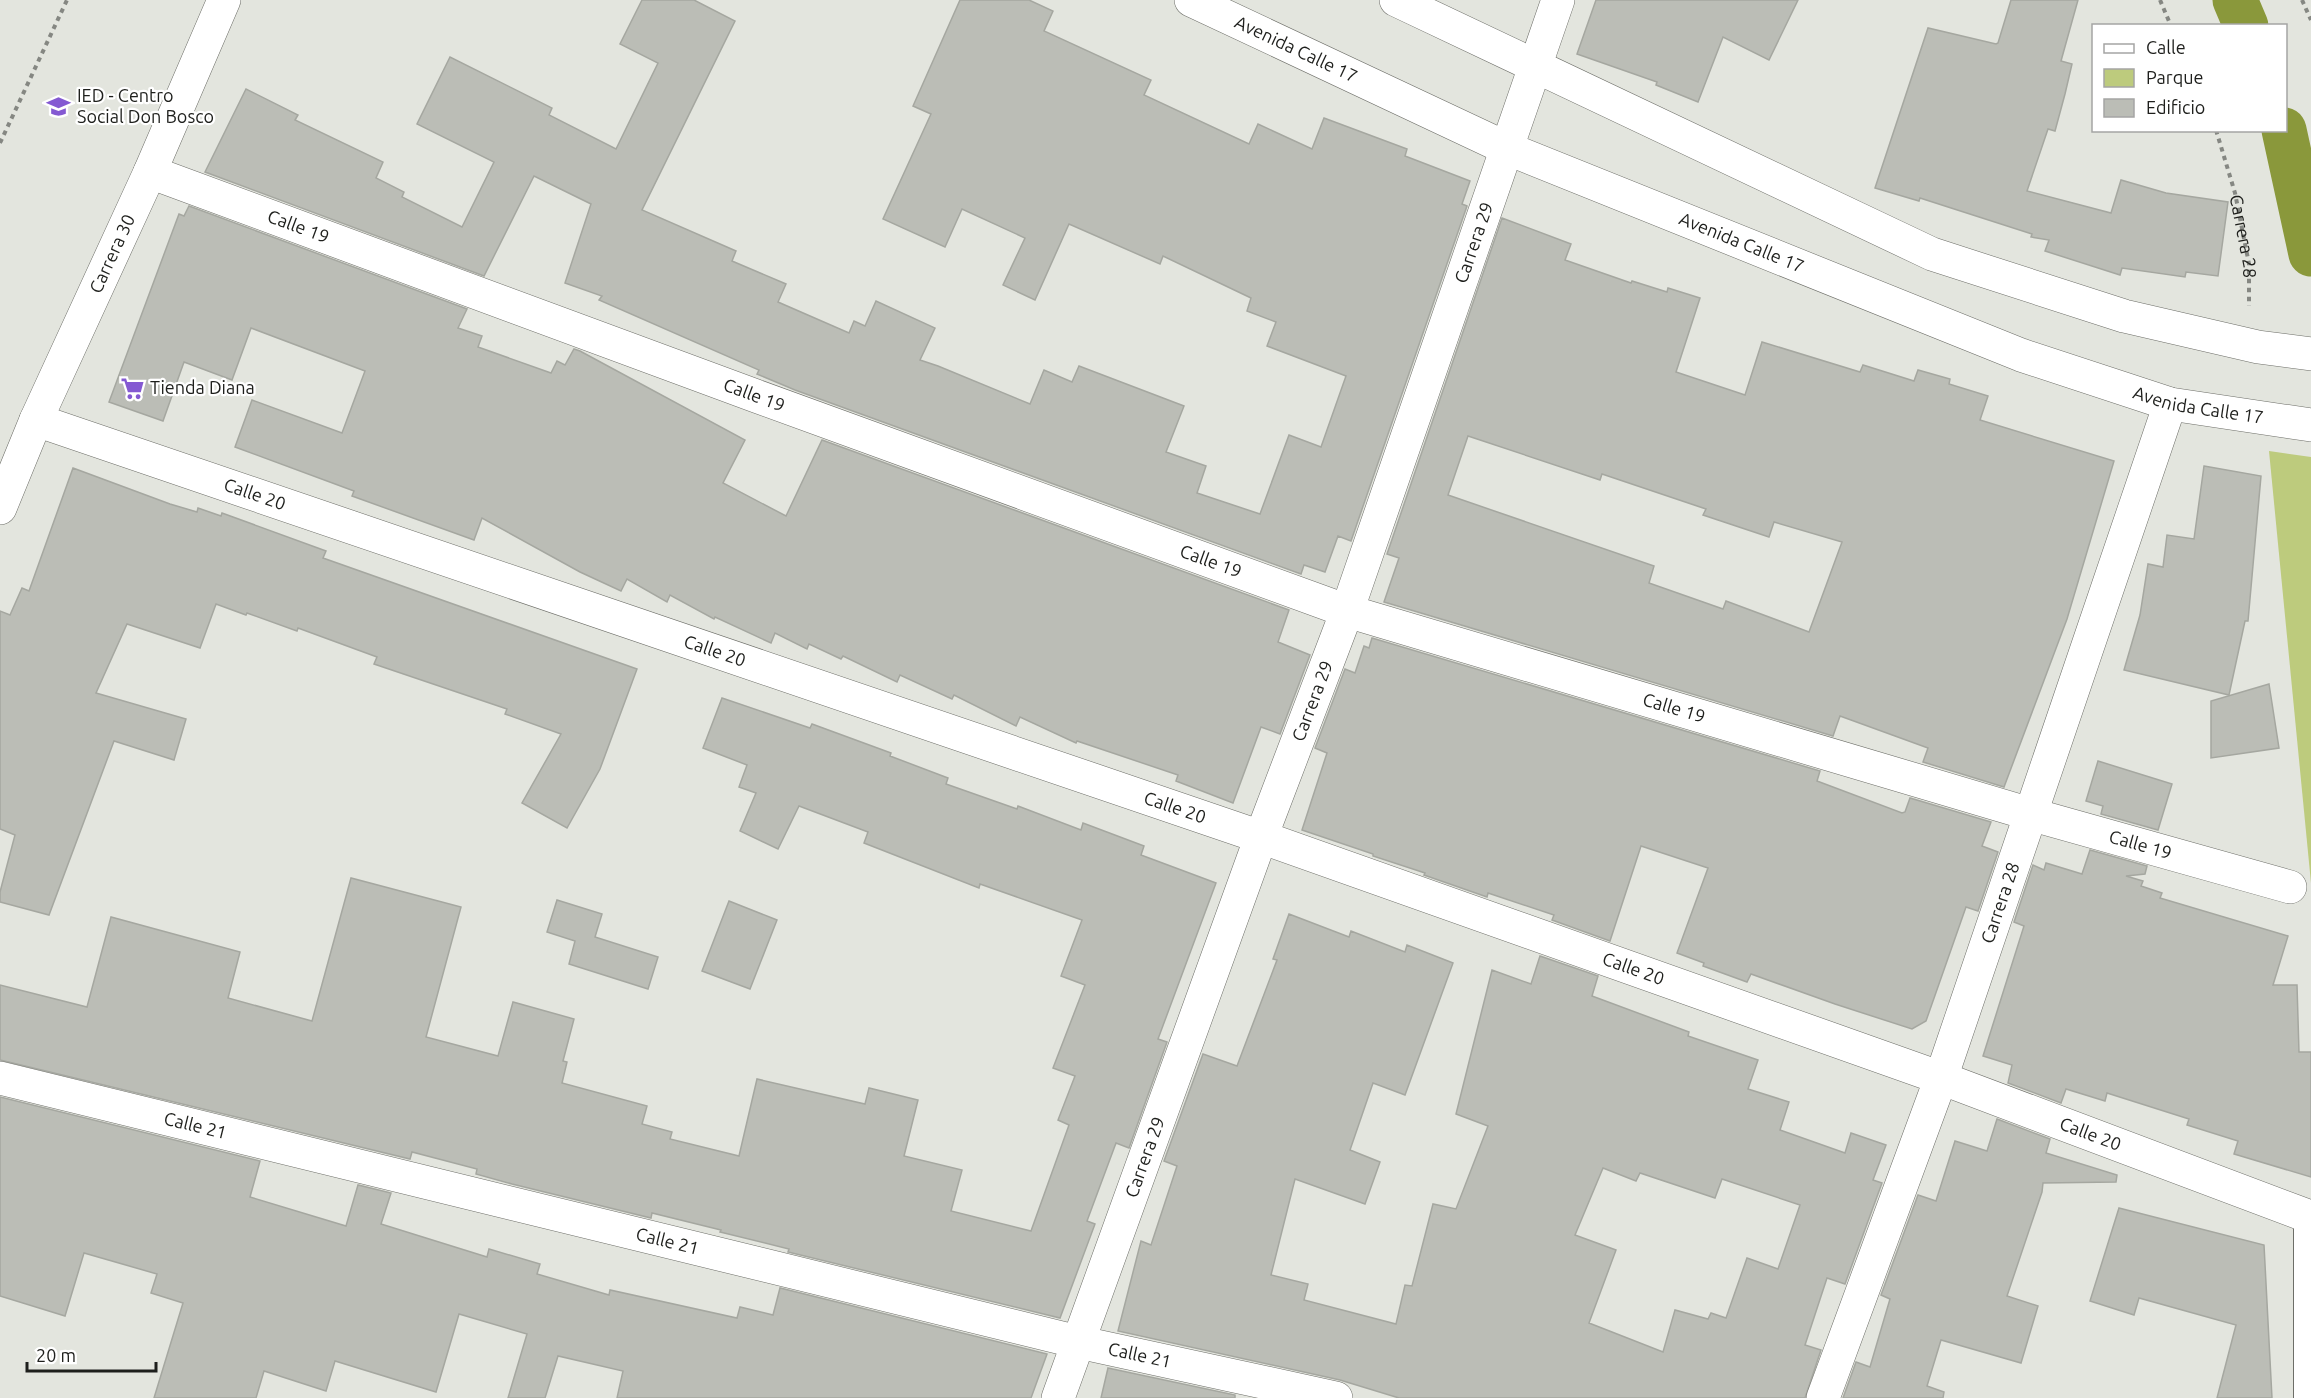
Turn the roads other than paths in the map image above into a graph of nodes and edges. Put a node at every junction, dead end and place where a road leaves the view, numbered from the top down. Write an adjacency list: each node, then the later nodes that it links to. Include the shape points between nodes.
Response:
1 (224, 0): 7 (street, Carrera 30)
2 (1191, 0): 6 (street, Avenida Calle 17)
3 (1396, 0): 5 (street)
4 (1557, 0): 5 (street, Carrera 29)
5 (1536, 67): 6 (street, Carrera 29); 8 (street, via 1932,254 2124,316 2254,346)
6 (1506, 148): 9 (street, Avenida Calle 17, via 2020,354); 13 (street, Carrera 29)
7 (150, 172): 10 (street, Carrera 30); 13 (street, Calle 19)
8 (2311, 354)
9 (2170, 404): 11 (street, Avenida Calle 17); 14 (street, Carrera 28)
10 (36, 420): 12 (street, Carrera 30); 15 (street, Calle 20)
11 (2311, 425)
12 (0, 508)
13 (1347, 611): 14 (street, Calle 19); 15 (street, Carrera 29)
14 (2030, 814): 16 (street, Calle 19); 18 (street, Carrera 28)
15 (1261, 837): 18 (street, Calle 20); 20 (street, Carrera 29)
16 (2290, 887)
17 (0, 1078): 20 (street, Calle 21)
18 (1941, 1078): 19 (street, Calle 20); 23 (street, Carrera 28)
19 (2305, 1215): 24 (lane)
20 (1078, 1342): 21 (street, Carrera 29); 22 (street, Calle 21)
21 (1058, 1398)
22 (1336, 1398)
23 (1823, 1398)
24 (2305, 1398)

